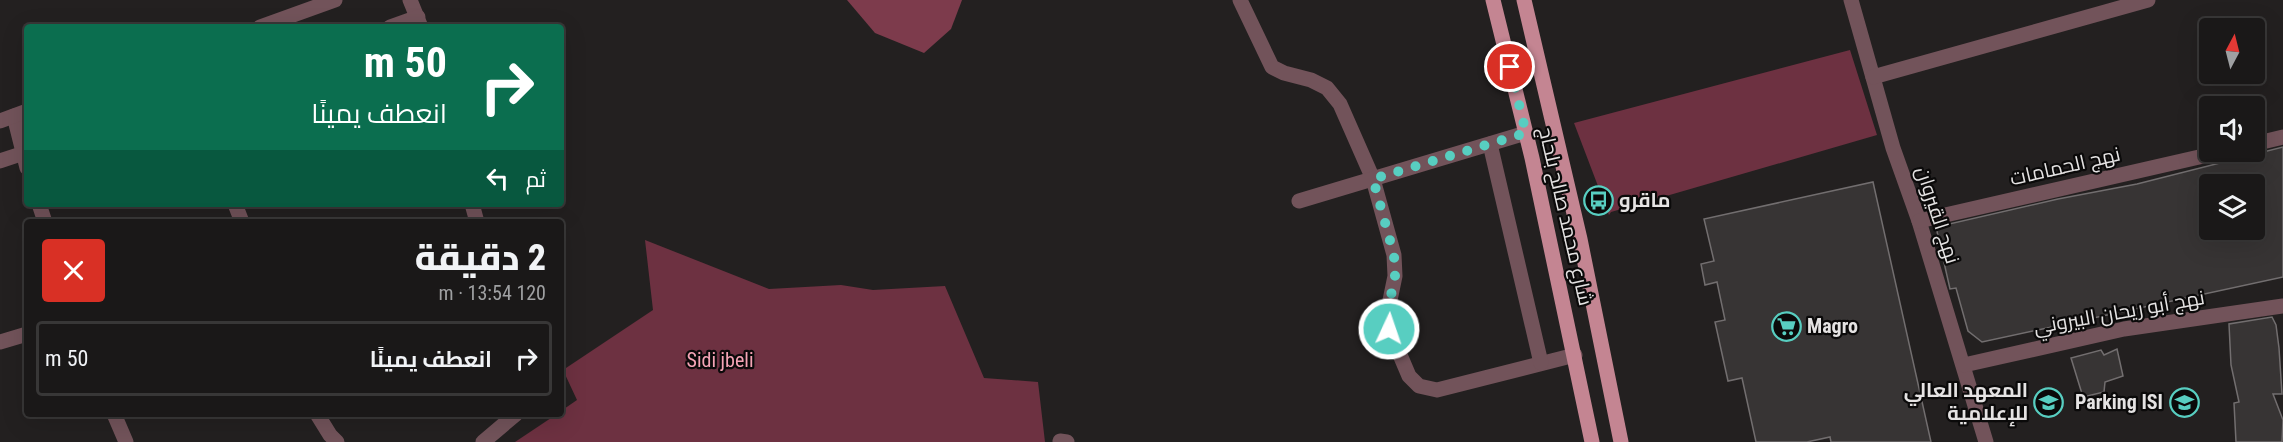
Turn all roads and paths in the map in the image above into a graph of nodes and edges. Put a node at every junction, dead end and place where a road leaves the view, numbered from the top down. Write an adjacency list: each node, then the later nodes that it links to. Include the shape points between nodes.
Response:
1 (334, 0): 9 (street)
2 (410, 0): 8 (street)
3 (1240, 0): 22 (street, via 1272,67 1327,88 1340,104)
4 (1493, 0): 12 (main road, شارع محمد صالح بلحاج)
5 (1524, 0): 16 (main road, شارع محمد صالح بلحاج)
6 (1851, 0): 10 (street, نهج القيروان)
7 (2148, 0): 10 (street)
8 (420, 22)
9 (268, 24)
10 (1873, 77): 24 (street, نهج القيروان)
11 (14, 116): 17 (street)
12 (1526, 133): 15 (street); 20 (main road, شارع محمد صالح بلحاج)
13 (2283, 137): 14 (street)
14 (2265, 141)
15 (1490, 144): 22 (street); 29 (street)
16 (1559, 150): 20 (main road); 38 (main road, شارع محمد صالح بلحاج)
17 (24, 154)
18 (2199, 157): 24 (street, نهج الحمامات)
19 (24, 158): 21 (street)
20 (1532, 158): 28 (main road, شارع محمد صالح بلحاج)
21 (0, 161)
22 (1373, 179): 23 (street); 29 (street, via 1394,255 1389,329 1409,376 1419,386 1437,390)
23 (1299, 201)
24 (1919, 221): 30 (street, نهج القيروان)
25 (2283, 306): 30 (street, نهج أبو ريحان البيروني, via 2124,329)
26 (24, 335): 27 (street)
27 (0, 342)
28 (1575, 355): 29 (street); 37 (main road, شارع محمد صالح بلحاج)
29 (1541, 363)
30 (1964, 365): 39 (street, نهج القيروان)
31 (115, 417): 34 (street)
32 (319, 417): 35 (street)
33 (512, 417): 36 (street)
34 (126, 442)
35 (337, 442)
36 (483, 442)
37 (1592, 442)
38 (1621, 442)
39 (1986, 442)

